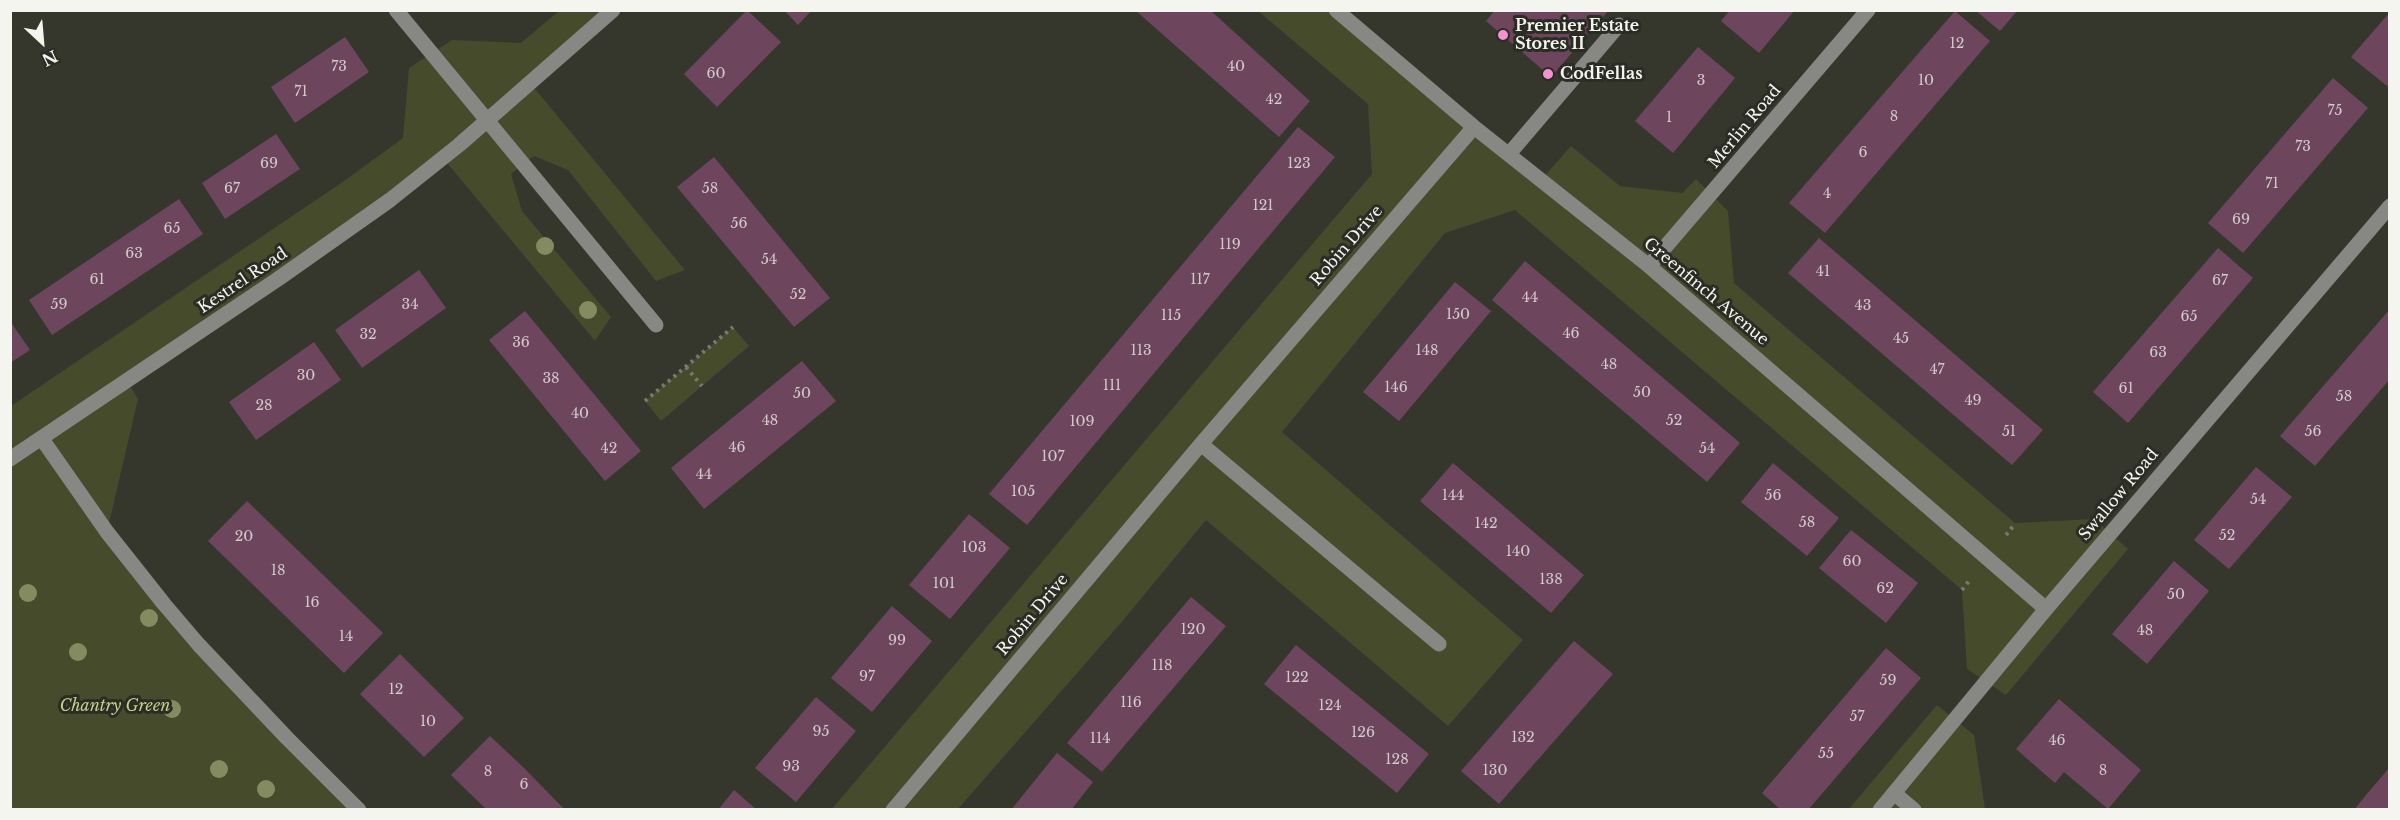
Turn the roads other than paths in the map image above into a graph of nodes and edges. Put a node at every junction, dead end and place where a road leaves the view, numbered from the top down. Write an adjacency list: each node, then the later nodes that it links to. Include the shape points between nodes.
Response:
1 (396, 10): 6 (street)
2 (613, 10): 6 (street, Kestrel Road)
3 (1336, 10): 7 (street, Greenfinch Avenue)
4 (1868, 10): 10 (street, Merlin Road)
5 (1619, 26): 8 (street)
6 (488, 121): 11 (street); 12 (street, Kestrel Road, via 344,233)
7 (1474, 127): 8 (street, Greenfinch Avenue); 13 (street, Robin Drive)
8 (1509, 153): 10 (street, Greenfinch Avenue)
9 (2390, 206): 15 (street, Swallow Road)
10 (1649, 266): 15 (street, Greenfinch Avenue)
11 (656, 325)
12 (42, 439): 14 (street, Kestrel Road); 18 (street, via 107,532 171,612)
13 (1201, 444): 16 (street); 19 (street, Robin Drive)
14 (10, 459)
15 (2046, 609): 17 (street, Swallow Road)
16 (1439, 644)
17 (1894, 792): 20 (street, Swallow Road); 21 (street)
18 (359, 810)
19 (893, 810)
20 (1880, 810)
21 (1914, 810)

